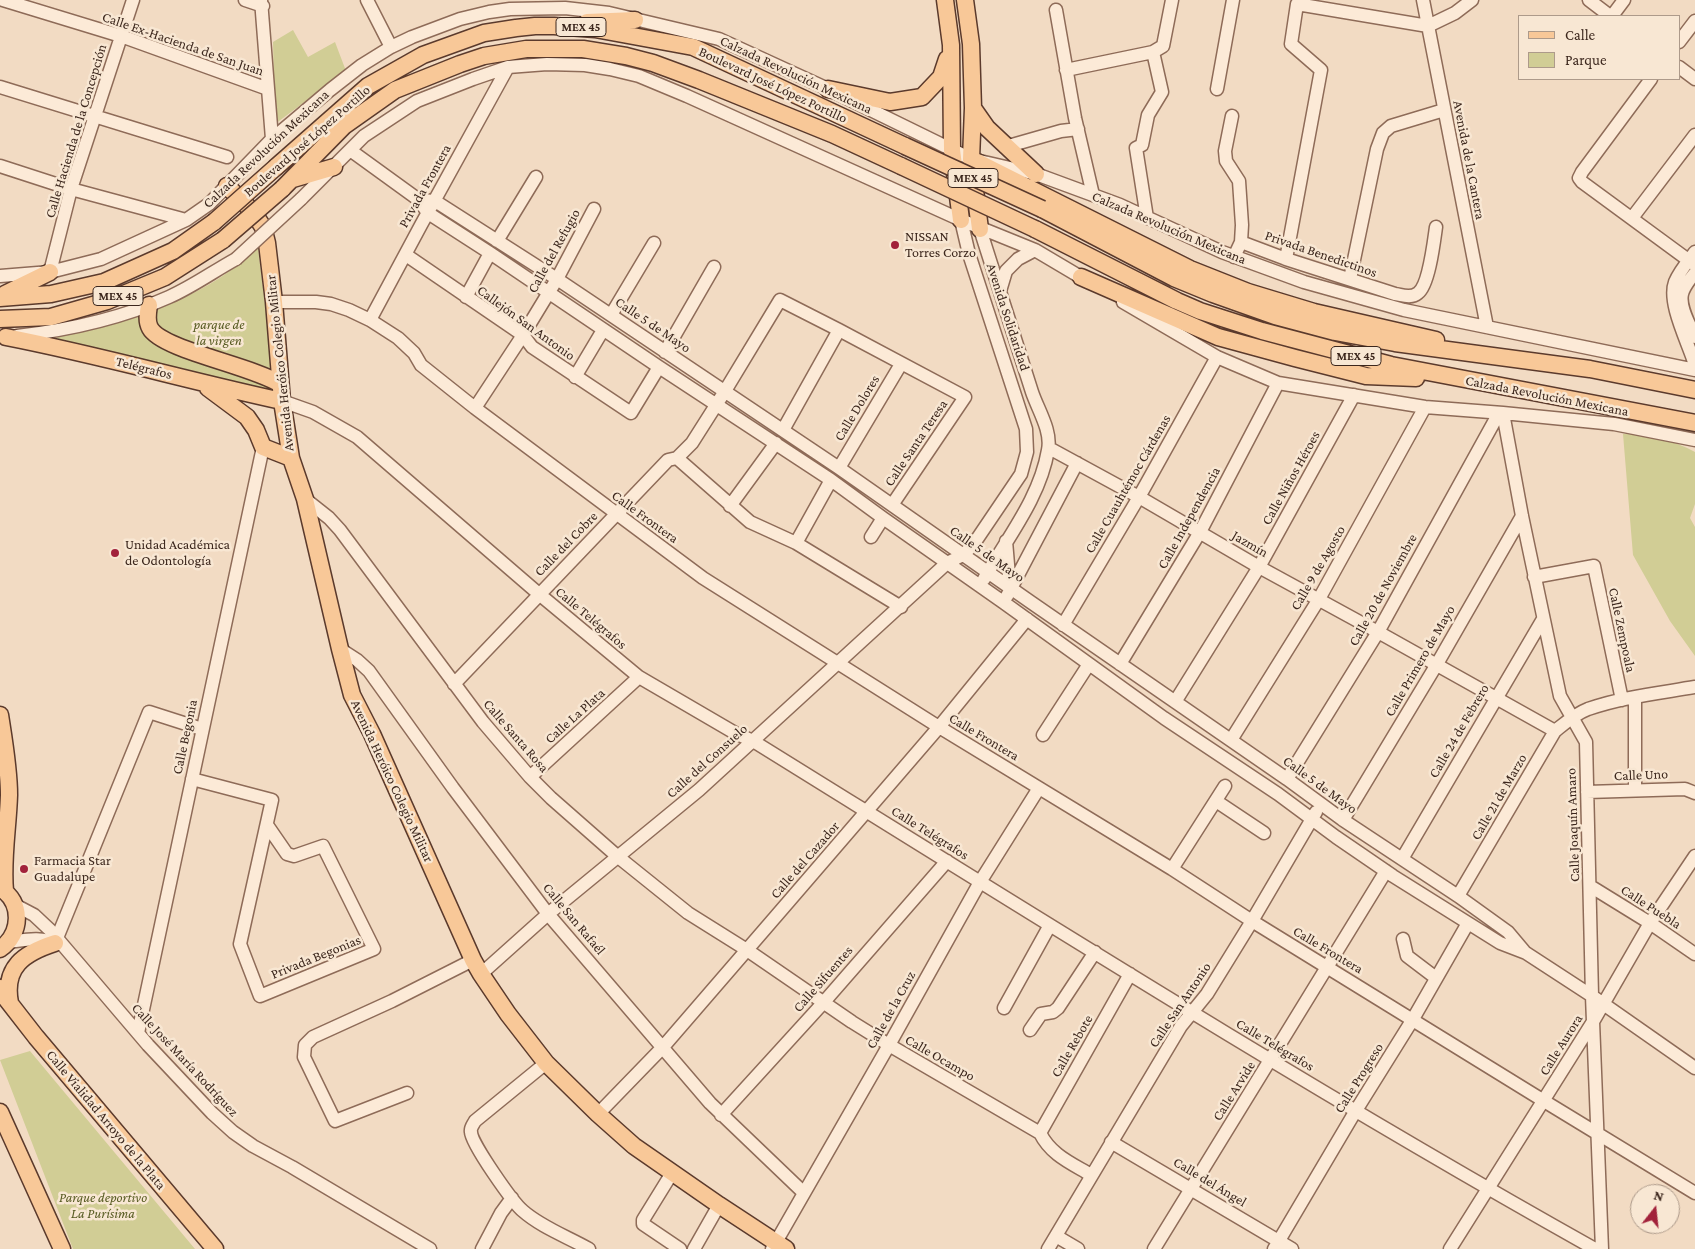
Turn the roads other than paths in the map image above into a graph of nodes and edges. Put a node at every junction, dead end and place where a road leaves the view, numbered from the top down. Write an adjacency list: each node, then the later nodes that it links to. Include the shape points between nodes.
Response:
1 (3, 0): 23 (street, Calle Ex-Hacienda de San Juan)
2 (133, 0): 23 (street, Calle Hacienda de la Concepción)
3 (245, 0): 13 (street)
4 (367, 0): 26 (street)
5 (945, 0): 25 (main road, Avenida Solidaridad)
6 (965, 0): 37 (main road, Avenida Solidaridad, via 971,44)
7 (1172, 0): 27 (street, via 1164,46)
8 (1233, 0): 36 (street)
9 (1423, 0): 22 (street, Avenida de la Cantera)
10 (1472, 0): 22 (street, via 1455,13)
11 (1589, 0): 17 (street)
12 (1624, 0): 18 (street)
13 (262, 3): 34 (street)
14 (509, 4): 15 (street, Calzada Revolución Mexicana); 19 (street, Calzada Revolución Mexicana, via 609,13)
15 (489, 6): 26 (street, Calzada Revolución Mexicana)
16 (1056, 10): 30 (street)
17 (1610, 15)
18 (1612, 15)
19 (635, 20): 21 (main road, via 601,20); 35 (street, Calzada Revolución Mexicana, via 719,39)
20 (1695, 21): 24 (street)
21 (554, 26): 60 (main road, Boulevard José López Portillo / MEX 45, bridge, via 595,29 694,47); 87 (main road, Boulevard José López Portillo / MEX 45, bridge, via 484,33 423,55 368,86 214,222 173,251 104,282 50,294)
22 (1428, 26): 38 (street, Avenida de la Cantera); 75 (street, via 1297,4 1291,44 1321,70)
23 (120, 36): 34 (street, Calle Ex-Hacienda de San Juan); 39 (street, Calle Hacienda de la Concepción)
24 (1680, 41)
25 (951, 45): 35 (main road, via 941,78 922,97 890,102); 46 (main road, Avenida Solidaridad)
26 (391, 47): 43 (street, Calzada Revolución Mexicana, via 362,65)
27 (1153, 52): 30 (street); 62 (street, via 1162,92 1148,114 1142,145 1136,148)
28 (508, 67): 45 (street, Calzada Revolución Mexicana, via 416,101 364,136); 58 (street, Privada Frontera); 65 (street, Calzada Revolución Mexicana, via 584,65 638,76)
29 (1680, 68): 31 (street)
30 (1066, 70): 41 (street)
31 (1695, 79)
32 (1650, 80): 63 (street, via 1579,178)
33 (0, 87): 39 (street)
34 (268, 89): 43 (street)
35 (828, 89): 46 (street, Calzada Revolución Mexicana)
36 (1217, 89)
37 (973, 108): 44 (main road); 48 (main road, Avenida Solidaridad)
38 (1444, 110): 83 (street, via 1391,126 1383,133 1377,148); 94 (street, Avenida de la Cantera)
39 (95, 116): 47 (street); 55 (street, Calle Hacienda de la Concepción)
40 (1232, 116): 69 (street, via 1225,151 1226,161 1238,181)
41 (1078, 129): 44 (street); 56 (street)
42 (1695, 135): 63 (street)
43 (272, 139): 54 (street, Calzada Revolución Mexicana)
44 (1005, 147): 51 (main road)
45 (350, 150): 50 (street, Calzada Revolución Mexicana); 57 (street, Calle 5 de Mayo)
46 (952, 150): 48 (street, Calzada Revolución Mexicana); 65 (main road, Avenida Solidaridad)
47 (227, 157)
48 (971, 159): 51 (street, Calzada Revolución Mexicana); 67 (main road, Avenida Solidaridad); 101 (main road, via 1190,269 1248,292 1314,312)
49 (0, 166): 55 (street)
50 (334, 167): 53 (main road); 90 (street, Calzada Revolución Mexicana, bridge, via 236,259 170,297)
51 (1036, 174): 56 (street, Calzada Revolución Mexicana)
52 (536, 177): 71 (street)
53 (286, 184): 68 (main road, Boulevard José López Portillo / MEX 45, bridge, via 344,126 395,90 430,74 484,56 526,48 583,49 653,63 699,80 832,134); 92 (main road, Boulevard José López Portillo / MEX 45, bridge, via 224,240 165,277 107,301 51,317)
54 (227, 186): 64 (street, Calzada Revolución Mexicana, via 210,204); 89 (main road, Avenida Heróico Colegio Militar, via 263,227)
55 (72, 189): 64 (street); 78 (street, Calle Hacienda de la Concepción)
56 (1093, 195): 62 (street, Calzada Revolución Mexicana)
57 (419, 200): 58 (street, Calle 5 de Mayo); 61 (street, Calle 5 de Mayo)
58 (435, 201): 61 (street, Privada Frontera); 71 (street, Calle 5 de Mayo)
59 (594, 209): 82 (street, Calle del Refugio)
60 (1042, 209): 101 (main road, Calzada Revolución Mexicana / MEX 45, via 1174,278 1275,316 1334,332)
61 (428, 213): 71 (street, Calle 5 de Mayo); 73 (street, Privada Frontera)
62 (1146, 218): 74 (street, Calzada Revolución Mexicana)
63 (1632, 218): 76 (street)
64 (186, 220): 78 (street, Calzada Revolución Mexicana, via 101,259)
65 (961, 220): 67 (street, Calzada Revolución Mexicana); 143 (street, Avenida Solidaridad, via 1026,429 1027,452 1021,474)
66 (1436, 227): 83 (street, Privada Benedictinos, via 1430,265 1418,294 1408,297)
67 (980, 229): 72 (street, Calzada Revolución Mexicana); 84 (street, Avenida Solidaridad)
68 (1035, 229): 108 (main road, Calzada Revolución Mexicana / MEX 45, via 1200,311 1391,365)
69 (1241, 242): 74 (street); 75 (street, Privada Benedictinos)
70 (654, 243): 91 (street)
71 (493, 247): 82 (street, Calle 5 de Mayo); 85 (street, Calle 5 de Mayo); 88 (street)
72 (1035, 250): 81 (street, Calzada Revolución Mexicana); 84 (street, via 1018,259 1006,271)
73 (406, 255): 88 (street, Callejón San Antonio); 93 (street, Privada Frontera)
74 (1234, 257): 94 (street, Calzada Revolución Mexicana, via 1304,282 1404,310)
75 (1286, 259): 83 (street, Privada Benedictinos)
76 (1693, 259): 86 (street, via 1675,282)
77 (714, 267): 100 (street)
78 (50, 272): 80 (street, Calzada Revolución Mexicana); 87 (main road)
79 (1695, 274): 86 (street)
80 (0, 276)
81 (1081, 277): 102 (street, Calzada Revolución Mexicana); 108 (main road, via 1218,337 1295,358 1366,376)
82 (557, 279): 85 (street, Calle del Refugio); 91 (street, Calle 5 de Mayo)
83 (1350, 279)
84 (1000, 290): 126 (street, Avenida Solidaridad, via 1047,433)
85 (548, 292): 95 (street, Calle 5 de Mayo); 97 (street, Calle del Refugio)
86 (1677, 295): 98 (street); 104 (street, via 1675,310)
87 (0, 297)
88 (466, 297): 97 (street, Callejón San Antonio)
89 (274, 302): 93 (street, Calle Frontera, via 332,304); 111 (main road, Avenida Heróico Colegio Militar)
90 (149, 305): 99 (street, Calzada Revolución Mexicana, via 112,318 50,332); 111 (main road, via 149,327 162,340 261,374)
91 (611, 315): 100 (street, Calle 5 de Mayo)
92 (0, 320)
93 (370, 320): 118 (street, Calle Frontera, via 398,338 414,353 420,365)
94 (1487, 327): 106 (street, Calzada Revolución Mexicana)
95 (603, 330): 105 (street, Calle 5 de Mayo); 107 (street)
96 (839, 330): 103 (street); 113 (street, Calle del Cobre, via 780,300); 122 (street)
97 (523, 335): 107 (street, Callejón San Antonio, via 532,346); 118 (street, Calle del Refugio)
98 (1695, 336)
99 (3, 338): 110 (main road, Telégrafos, via 110,359)
100 (665, 352): 113 (street, Calle 5 de Mayo)
101 (1496, 356): 112 (main road, Calzada Revolución Mexicana / MEX 45, via 1590,369)
102 (1217, 358): 109 (street, Calzada Revolución Mexicana); 132 (street, Calle Cuauhtémoc Cárdenas)
103 (901, 364): 130 (street, Calle Dolores); 134 (street, Calle Santa Teresa, via 965,397)
104 (1695, 365)
105 (659, 367): 107 (street, Callejón San Antonio, via 631,413); 116 (street, Calle 5 de Mayo)
106 (1695, 370)
107 (575, 376)
108 (1455, 378): 120 (main road, Calzada Revolución Mexicana / MEX 45)
109 (1278, 383): 114 (street, Calzada Revolución Mexicana); 139 (street, Calle Independencia)
110 (203, 384): 115 (main road, Telégrafos); 125 (main road, via 247,417)
111 (280, 384): 115 (main road, Avenida Heróico Colegio Militar)
112 (1695, 390)
113 (726, 392): 116 (street, Calle del Cobre); 122 (street, Calle 5 de Mayo)
114 (1354, 395): 117 (street, Calzada Revolución Mexicana); 145 (street, Calle Niños Héroes)
115 (282, 401): 127 (main road, Avenida Heróico Colegio Militar); 150 (street, Calle Telégrafos, via 313,412 357,437)
116 (717, 405): 124 (street, Calle 5 de Mayo); 128 (street, Calle del Cobre, via 692,443)
117 (1425, 407): 119 (street, Calzada Revolución Mexicana); 151 (street, Calle 9 de Agosto)
118 (475, 408): 136 (street, Calle Frontera)
119 (1501, 413): 120 (street, Calzada Revolución Mexicana); 137 (street, Calle Joaquín Amaro); 157 (street, Calle 20 de Noviembre)
120 (1617, 417): 121 (main road, Calzada Revolución Mexicana / MEX 45); 123 (street, Calzada Revolución Mexicana)
121 (1695, 423)
122 (783, 430): 130 (street, Calle 5 de Mayo)
123 (1695, 440)
124 (776, 443): 131 (street, Calle 5 de Mayo); 135 (street)
125 (263, 447): 127 (main road); 173 (street, Calle Begonia)
126 (1049, 448): 129 (street, Jazmín); 141 (street, Avenida Solidaridad, via 1041,478)
127 (291, 458): 133 (main road, Avenida Heróico Colegio Militar)
128 (677, 458): 135 (street); 136 (street, Calle del Cobre, via 668,460)
129 (1077, 463): 132 (street, Jazmín); 149 (street)
130 (838, 468): 134 (street, Calle 5 de Mayo)
131 (831, 480): 138 (street, Calle 5 de Mayo); 142 (street)
132 (1139, 497): 139 (street, Jazmín); 156 (street, Calle Cuauhtémoc Cárdenas)
133 (305, 499): 158 (main road, Avenida Heróico Colegio Militar); 164 (street, Calle Santa Rosa, via 340,530)
134 (892, 505): 143 (street, Calle 5 de Mayo)
135 (730, 506): 142 (street, via 750,522)
136 (616, 514): 150 (street, Calle del Cobre); 159 (street, Calle Frontera, via 703,578)
137 (1522, 516): 147 (street, Calle Joaquín Amaro); 162 (street, Calle Primero de Mayo)
138 (883, 518): 140 (street); 144 (street, Calle 5 de Mayo)
139 (1200, 532): 145 (street, Jazmín); 161 (street, Calle Independencia)
140 (871, 538)
141 (1006, 541): 146 (street, Avenida Solidaridad); 149 (street)
142 (796, 543): 153 (street)
143 (963, 555): 144 (street, Avenida Solidaridad); 146 (street, Calle 5 de Mayo)
144 (947, 563): 148 (street, Calle 5 de Mayo); 153 (street, Calle del Consuelo)
145 (1259, 567): 151 (street, Jazmín); 169 (street, Calle Niños Héroes)
146 (988, 573): 148 (street, Avenida Solidaridad); 149 (street, Calle 5 de Mayo)
147 (1534, 577): 155 (street, Calle Joaquín Amaro); 168 (street, Calle Zempoala, via 1594,566)
148 (980, 586): 152 (street, Calle 5 de Mayo)
149 (1010, 588): 152 (street); 156 (street, Calle 5 de Mayo)
150 (539, 594): 163 (street, Calle Telégrafos); 164 (street, Calle del Cobre)
151 (1319, 599): 157 (street, Jazmín); 176 (street, Calle 9 de Agosto)
152 (1003, 602): 154 (street, Calle 5 de Mayo)
153 (901, 607): 159 (street, Calle del Consuelo)
154 (1027, 619): 160 (street, Calle 5 de Mayo); 172 (street, Calle del Cazador)
155 (1543, 619): 166 (street, Calle 24 de Febrero); 171 (street, Calle Joaquín Amaro, via 1560,696)
156 (1063, 625): 161 (street, Calle 5 de Mayo)
157 (1378, 632): 162 (street, Jazmín); 180 (street, Calle 20 de Noviembre)
158 (340, 650): 204 (street, Calle San Rafaél, via 369,671); 216 (main road, Avenida Heróico Colegio Militar, via 352,695)
159 (839, 663): 172 (street, Calle Frontera); 177 (street, Calle del Consuelo)
160 (1089, 664): 175 (street); 189 (street, Calle 5 de Mayo)
161 (1120, 664): 169 (street, Calle 5 de Mayo)
162 (1437, 664): 166 (street, Jazmín); 190 (street, Calle Primero de Mayo)
163 (639, 677): 177 (street, Calle Telégrafos); 178 (street, Calle La Plata)
164 (454, 684): 178 (street, Calle Santa Rosa)
165 (1695, 687): 167 (street, Calle 21 de Marzo)
166 (1496, 698): 174 (street, Jazmín); 195 (street, Calle 24 de Febrero)
167 (1635, 698): 168 (street, Calle 21 de Marzo); 183 (street)
168 (1622, 700): 171 (street, Calle 21 de Marzo, via 1586,709)
169 (1175, 702): 176 (street, Calle 5 de Mayo)
170 (0, 715): 201 (main road, via 9,794)
171 (1571, 718): 174 (street, Calle 21 de Marzo); 184 (street, Calle Joaquín Amaro, via 1586,742)
172 (939, 727): 182 (street, Calle Frontera); 188 (street, Calle del Cazador)
173 (202, 729): 179 (street, Calle Begonia); 210 (street, via 149,712)
174 (1555, 731): 202 (street, Calle 21 de Marzo)
175 (1044, 735)
176 (1231, 740): 180 (street, Calle 5 de Mayo)
177 (753, 741): 188 (street, Calle Telégrafos); 193 (street, Calle del Consuelo, via 699,790)
178 (530, 777): 193 (street, Calle Santa Rosa)
179 (192, 779): 191 (street, Privada Begonias, via 272,800); 230 (street, Calle Begonia)
180 (1288, 779): 187 (street, Calle 5 de Mayo)
181 (1225, 786): 186 (street)
182 (1039, 788): 197 (street, Calle Frontera); 199 (street, Calle de la Cruz)
183 (1635, 790): 184 (street, Calle Uno); 185 (street, Calle Uno, via 1685,789)
184 (1587, 792): 200 (street, Calle Joaquín Amaro)
185 (1695, 793)
186 (1216, 801): 192 (street); 197 (street)
187 (1321, 803): 189 (street, Calle San Antonio); 190 (street, Calle 5 de Mayo)
188 (866, 811): 196 (street, Calle Telégrafos); 212 (street, Calle del Cazador)
189 (1312, 819): 198 (street, Calle 5 de Mayo); 205 (street, Calle San Antonio)
190 (1343, 820): 195 (street, Calle 5 de Mayo)
191 (267, 825): 191 (street, Privada Begonias, via 240,944 260,996 374,949 323,846 294,856 287,854)
192 (1264, 833)
193 (617, 856): 204 (street, Calle del Consuelo); 212 (street, Calle Santa Rosa, via 688,913)
194 (1695, 856): 207 (street, Calle Aurora)
195 (1402, 859): 202 (street, Calle 5 de Mayo)
196 (947, 862): 199 (street, Calle Telégrafos); 222 (street, Calle Sifuentes)
197 (1172, 870): 205 (street, Calle Frontera)
198 (1386, 871): 206 (street, Calle 5 de Mayo); 217 (street, Calle Arvide)
199 (980, 882): 208 (street, Calle Telégrafos); 231 (street, Calle de la Cruz)
200 (1590, 886): 207 (street, Calle Puebla); 221 (street, Calle Joaquín Amaro)
201 (2, 890): 203 (main road)
202 (1458, 896): 214 (street, Calle 5 de Mayo, via 1508,932)
203 (15, 905): 210 (street, Calle José María Rodríguez, via 34,915); 211 (main road, via 17,924 14,934)
204 (548, 914): 216 (street, Calle del Consuelo); 232 (street, Calle San Rafaél)
205 (1252, 921): 217 (street, Calle Frontera); 226 (street, Calle San Antonio, via 1207,994)
206 (1468, 923): 214 (street, Calle 5 de Mayo, via 1500,943); 219 (street, Calle Progreso)
207 (1650, 923): 215 (street, Calle Puebla); 224 (street, Calle Aurora)
208 (1050, 925): 213 (street, Calle Telégrafos); 225 (street)
209 (1403, 939): 219 (street, via 1407,956)
210 (58, 943): 211 (street, via 38,938); 223 (main road, via 33,950 17,963 9,982); 230 (street, Calle José María Rodríguez)
211 (4, 946)
212 (747, 950): 222 (street, Calle Ocampo); 232 (street, Calle del Cazador)
213 (1095, 952): 218 (street, Calle Telégrafos); 229 (street, via 1058,1008 1041,1014)
214 (1526, 953): 221 (street, Calle 5 de Mayo)
215 (1695, 954)
216 (477, 967): 234 (main road, Avenida Heróico Colegio Militar); 236 (street, Calle del Consuelo, via 392,1001 313,1037 305,1045 304,1057 335,1121)
217 (1328, 967): 227 (street, Calle Frontera); 233 (street, Calle Arvide)
218 (1130, 974): 226 (street, Calle Telégrafos); 242 (street, Calle Rebote)
219 (1436, 978): 227 (street, Calle Progreso)
220 (0, 988): 223 (main road, Calle Vialidad Arroyo de la Plata)
221 (1592, 996): 224 (street, Calle 5 de Mayo); 228 (street, Calle Joaquín Amaro)
222 (824, 1002): 231 (street, Calle Ocampo); 241 (street, Calle Sifuentes)
223 (10, 1003): 257 (main road, Calle Vialidad Arroyo de la Plata)
224 (1603, 1004): 228 (street, Calle Aurora); 235 (street, Calle 5 de Mayo)
225 (1004, 1008)
226 (1192, 1012): 233 (street, Calle Telégrafos); 244 (street, Calle San Antonio, via 1180,1026)
227 (1413, 1019): 237 (street, Calle Frontera); 239 (street, Calle Progreso)
228 (1594, 1020): 237 (street, Calle Aurora); 243 (street, Calle Joaquín Amaro)
229 (1030, 1030)
230 (138, 1033): 258 (street, Calle José María Rodríguez, via 233,1132)
231 (889, 1045): 242 (street, Calle Ocampo); 249 (street, Calle de la Cruz)
232 (662, 1047): 240 (street, Calle del Cazador); 241 (street, Calle San Rafaél)
233 (1270, 1060): 239 (street, Calle Telégrafos); 247 (street, Calle Arvide)
234 (546, 1063): 240 (main road, Avenida Heróico Colegio Militar); 251 (street, via 471,1126 473,1141)
235 (1695, 1068)
236 (407, 1093)
237 (1544, 1101): 243 (street, Calle Frontera); 248 (street, Calle Aurora)
238 (0, 1112): 256 (main road)
239 (1355, 1112): 248 (street, Calle Telégrafos); 254 (street, Calle Progreso)
240 (598, 1114): 245 (main road, Avenida Heróico Colegio Militar, via 634,1146)
241 (721, 1115): 249 (street, Calle San Rafaél)
242 (1040, 1133): 246 (street, Calle Ocampo, via 1045,1144 1056,1154)
243 (1598, 1134): 250 (street, Calle Frontera); 269 (street, Calle Joaquín Amaro)
244 (1111, 1142): 246 (street, Calle San Antonio); 247 (street, Calle del Ángel)
245 (672, 1173): 252 (main road, Avenida Heróico Colegio Militar); 261 (street, via 642,1224)
246 (1091, 1176): 253 (street, Calle San Antonio)
247 (1191, 1188): 254 (street, Calle del Ángel); 265 (street, Calle Arvide)
248 (1488, 1189): 267 (street, Calle Aurora); 268 (street, Calle Telégrafos)
249 (804, 1193): 255 (street, Calle de la Cruz)
250 (1695, 1193)
251 (512, 1198): 259 (street); 260 (street, via 530,1216)
252 (719, 1205): 255 (main road, Avenida Heróico Colegio Militar); 262 (street)
253 (1056, 1236): 263 (street, Calle San Antonio); 264 (street)
254 (1277, 1245): 266 (street, Calle del Ángel)
255 (778, 1247)
256 (62, 1249)
257 (215, 1249)
258 (430, 1249)
259 (482, 1249)
260 (590, 1249)
261 (680, 1249)
262 (694, 1249)
263 (1048, 1249)
264 (1078, 1249)
265 (1154, 1249)
266 (1292, 1249)
267 (1450, 1249)
268 (1595, 1249)
269 (1602, 1249)

